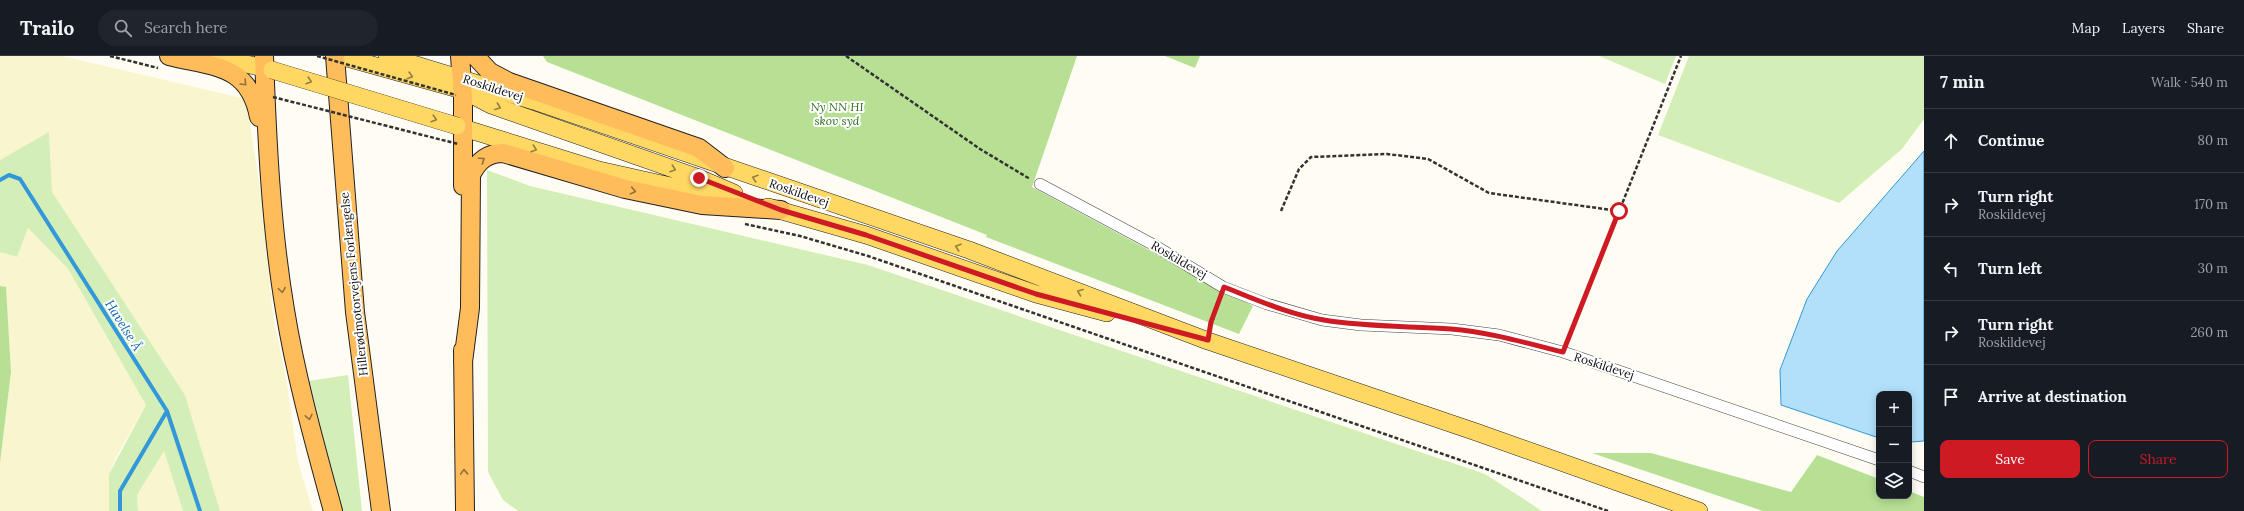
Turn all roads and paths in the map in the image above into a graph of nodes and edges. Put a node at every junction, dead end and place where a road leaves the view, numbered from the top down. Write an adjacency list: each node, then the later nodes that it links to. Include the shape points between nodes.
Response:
1 (169, 56): 22 (highway, one-way to 22, via 237,76 252,92 261,128 270,226)
2 (212, 56): 11 (main road, Roskildevej)
3 (317, 56): 12 (path, bridge)
4 (335, 56): 31 (highway, Hillerødmotorvejens Forlængelse, via 355,312)
5 (340, 56): 12 (main road, Roskildevej, one-way to 12)
6 (387, 56): 12 (main road, Roskildevej)
7 (460, 56): 12 (highway)
8 (475, 56): 16 (highway, via 490,72 509,82 699,148)
9 (846, 56): 17 (path, via 980,150)
10 (1680, 56): 20 (path)
11 (267, 65): 14 (main road, Roskildevej, one-way to 14, bridge); 22 (highway, via 265,95)
12 (460, 88): 14 (highway); 16 (main road, Roskildevej, via 534,101); 18 (main road, Roskildevej, one-way to 18, via 491,105 699,178)
13 (273, 97): 15 (path, bridge)
14 (460, 127): 15 (highway); 18 (main road, Roskildevej, one-way to 18, via 599,170)
15 (461, 145): 26 (highway)
16 (725, 168): 24 (main road, Roskildevej, one-way to 16, via 969,250)
17 (1040, 184): 23 (street, Roskildevej, via 1152,244)
18 (781, 210): 24 (main road, Roskildevej, via 866,235 1036,294); 26 (highway, one-way to 18, via 470,308 471,175 484,158 503,153 625,189 702,205)
19 (1281, 211): 20 (path, via 1300,169 1311,157 1387,154 1428,159 1489,193)
20 (1619, 211): 25 (path)
21 (744, 224): 33 (path, via 800,236 868,256)
22 (278, 266): 30 (highway, one-way to 30, via 285,312)
23 (1224, 287): 24 (path, via 1211,322); 25 (street, Roskildevej, via 1267,304 1322,320 1361,325 1452,329 1499,335)
24 (1208, 340): 34 (main road, Roskildevej)
25 (1563, 352): 27 (street, Roskildevej)
26 (463, 362): 32 (highway, one-way to 26)
27 (1876, 459)
28 (1912, 472): 29 (street)
29 (1924, 477)
30 (333, 511)
31 (381, 511)
32 (465, 511)
33 (1608, 511)
34 (1699, 511)

